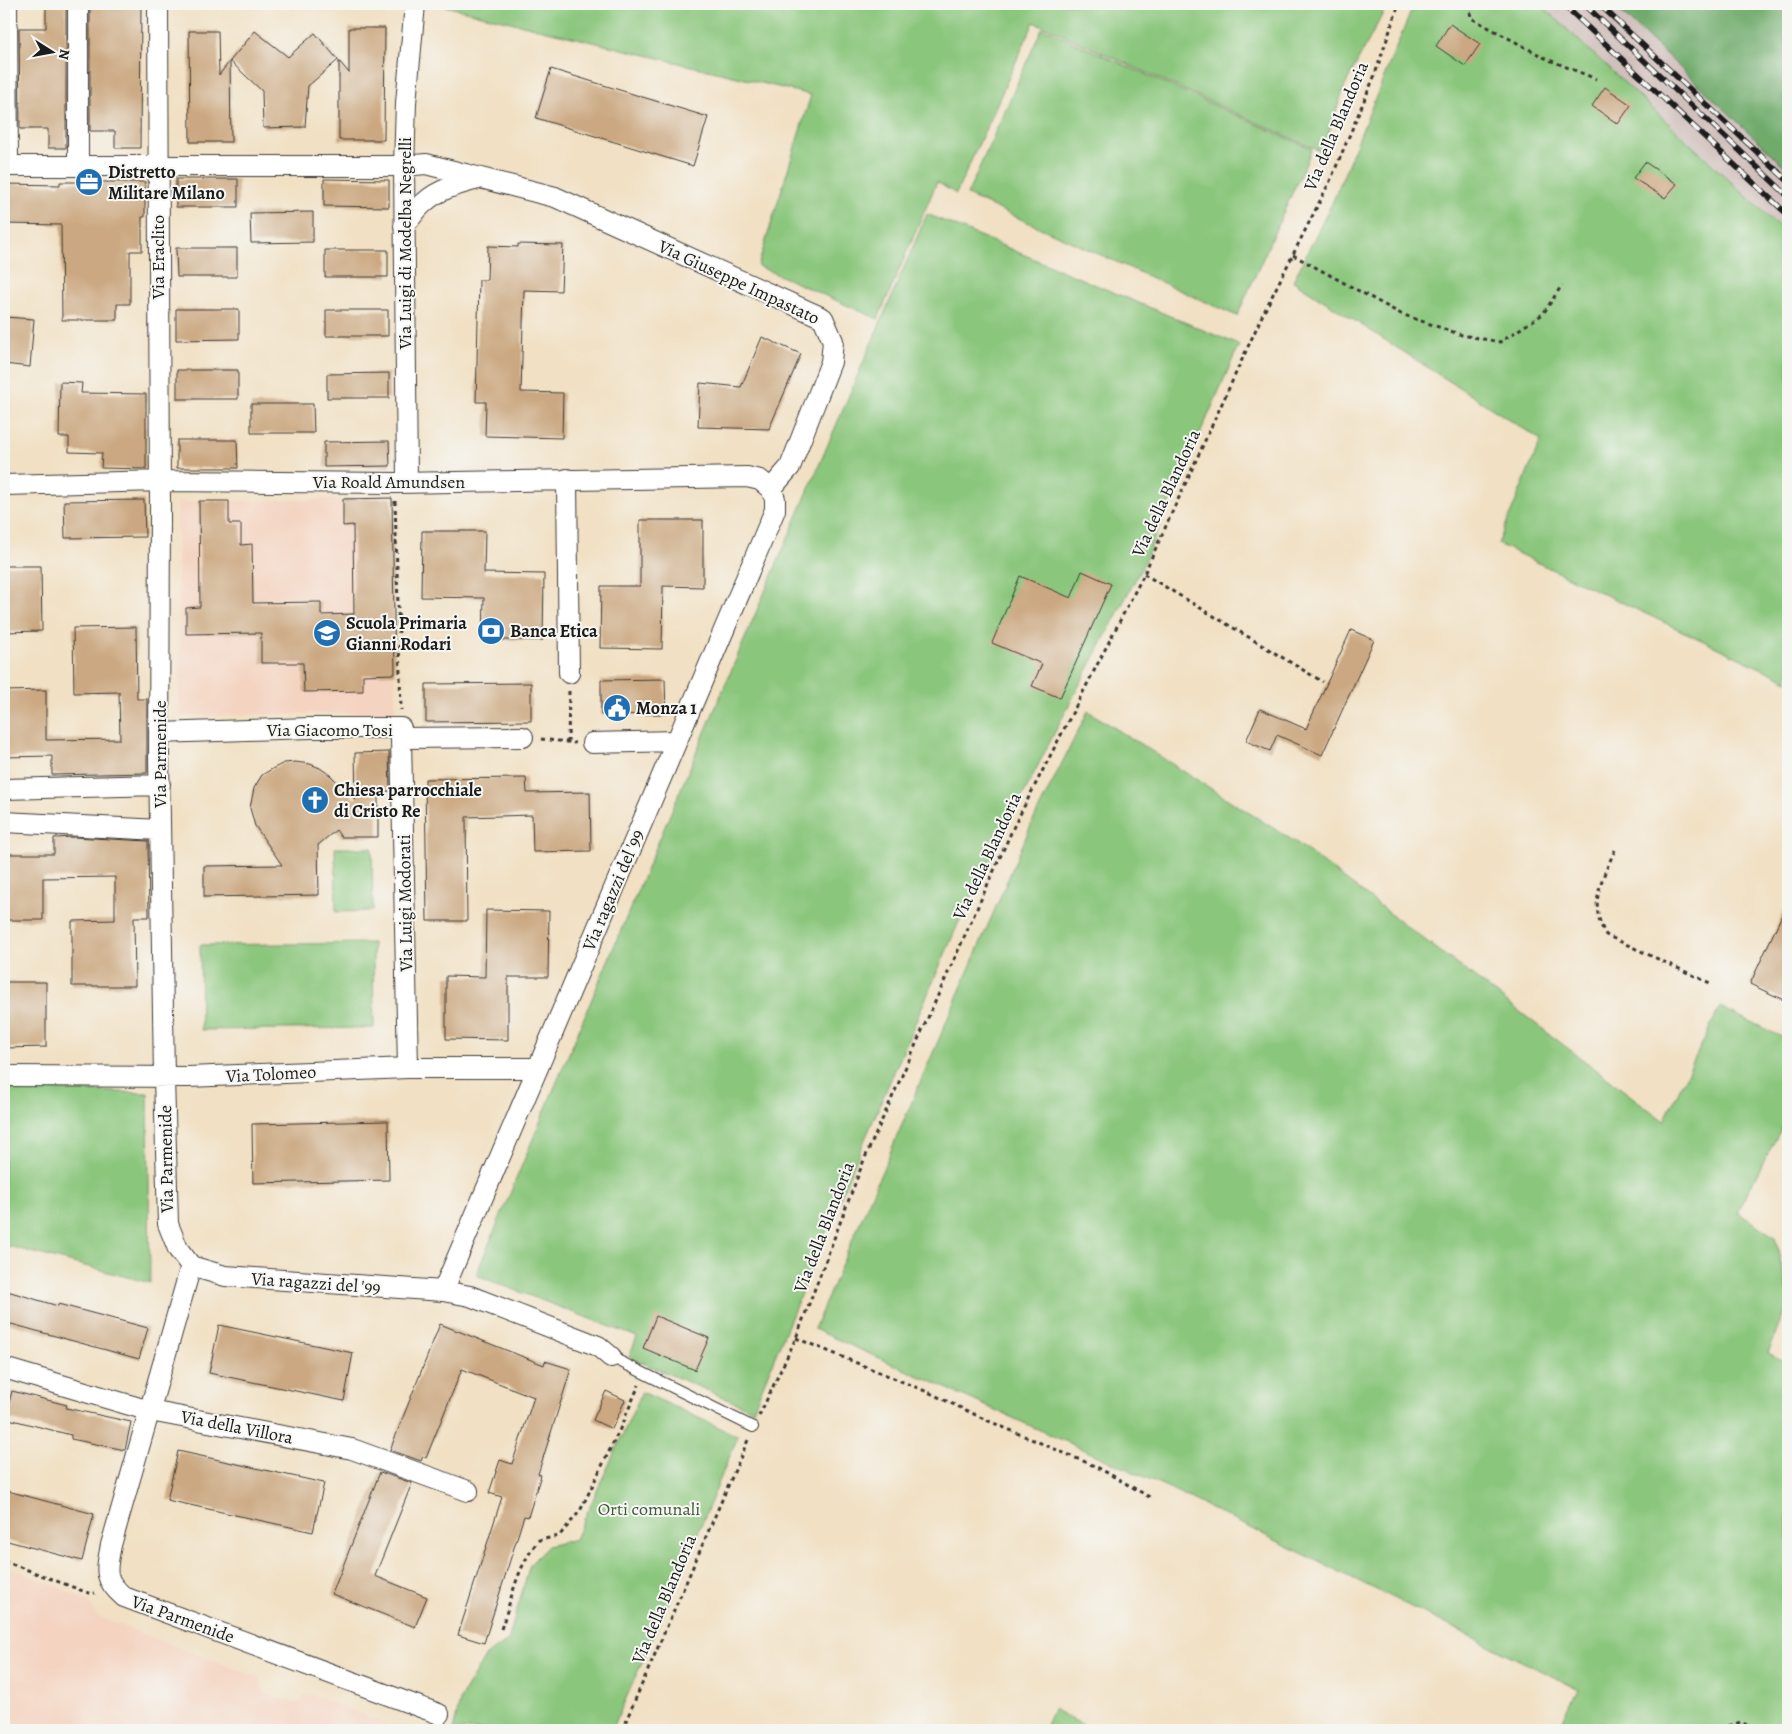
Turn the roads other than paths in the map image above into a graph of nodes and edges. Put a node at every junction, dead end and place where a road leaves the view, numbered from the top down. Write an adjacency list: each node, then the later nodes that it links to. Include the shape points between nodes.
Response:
1 (7, 4): 5 (street)
2 (78, 4): 6 (street)
3 (158, 4): 7 (street, Via Eraclito)
4 (415, 4): 8 (street, Via Luigi di Modelba Negrelli)
5 (6, 166): 6 (street, Via Giuseppe Impastato)
6 (78, 166): 7 (street, Via Giuseppe Impastato)
7 (158, 166): 8 (street, Via Giuseppe Impastato); 12 (street, Via Eraclito)
8 (404, 166): 9 (street, Via Giuseppe Impastato, via 426,164); 10 (street, Via Luigi di Modelba Negrelli)
9 (481, 178): 10 (street, via 439,192 424,202); 15 (street, Via Giuseppe Impastato, via 555,197 823,318 834,341 831,362 790,467)
10 (404, 226): 13 (street, Via Luigi di Modelba Negrelli)
11 (567, 480): 13 (street, Via Roald Amundsen); 15 (street, Via Roald Amundsen, via 747,477 760,480); 16 (street)
12 (160, 481): 13 (street, Via Roald Amundsen); 14 (street, Via Roald Amundsen); 17 (street, Via Parmenide)
13 (401, 482)
14 (4, 485)
15 (771, 489): 21 (street, Via ragazzi del '99, via 775,510)
16 (570, 673)
17 (159, 733): 18 (street, Via Giacomo Tosi, via 311,728); 22 (street, Via Parmenide)
18 (401, 733): 19 (street, Via Giacomo Tosi); 26 (street, Via Luigi Modorati)
19 (523, 737)
20 (592, 742): 21 (street)
21 (676, 742): 27 (street, Via ragazzi del '99)
22 (160, 785): 23 (street); 25 (street, Via Parmenide)
23 (4, 789)
24 (4, 822): 25 (street)
25 (160, 830): 29 (street, Via Parmenide)
26 (408, 1068): 27 (street, Via Tolomeo); 29 (street, Via Tolomeo)
27 (537, 1068): 31 (street, Via ragazzi del '99)
28 (4, 1076): 29 (street, Via Tolomeo)
29 (164, 1077): 30 (street, Via Parmenide, via 168,1224 178,1249)
30 (191, 1266): 31 (street, Via ragazzi del '99, via 225,1276); 34 (street, Via Parmenide)
31 (443, 1292): 32 (street, Via ragazzi del '99, via 470,1296 507,1310 598,1346)
32 (611, 1357): 35 (lane)
33 (4, 1368): 34 (street, Via della Villora)
34 (150, 1411): 36 (street, Via della Villora, via 352,1449); 37 (street, Via Parmenide, via 106,1571 113,1588 124,1598)
35 (754, 1427)
36 (468, 1491)
37 (442, 1722)

